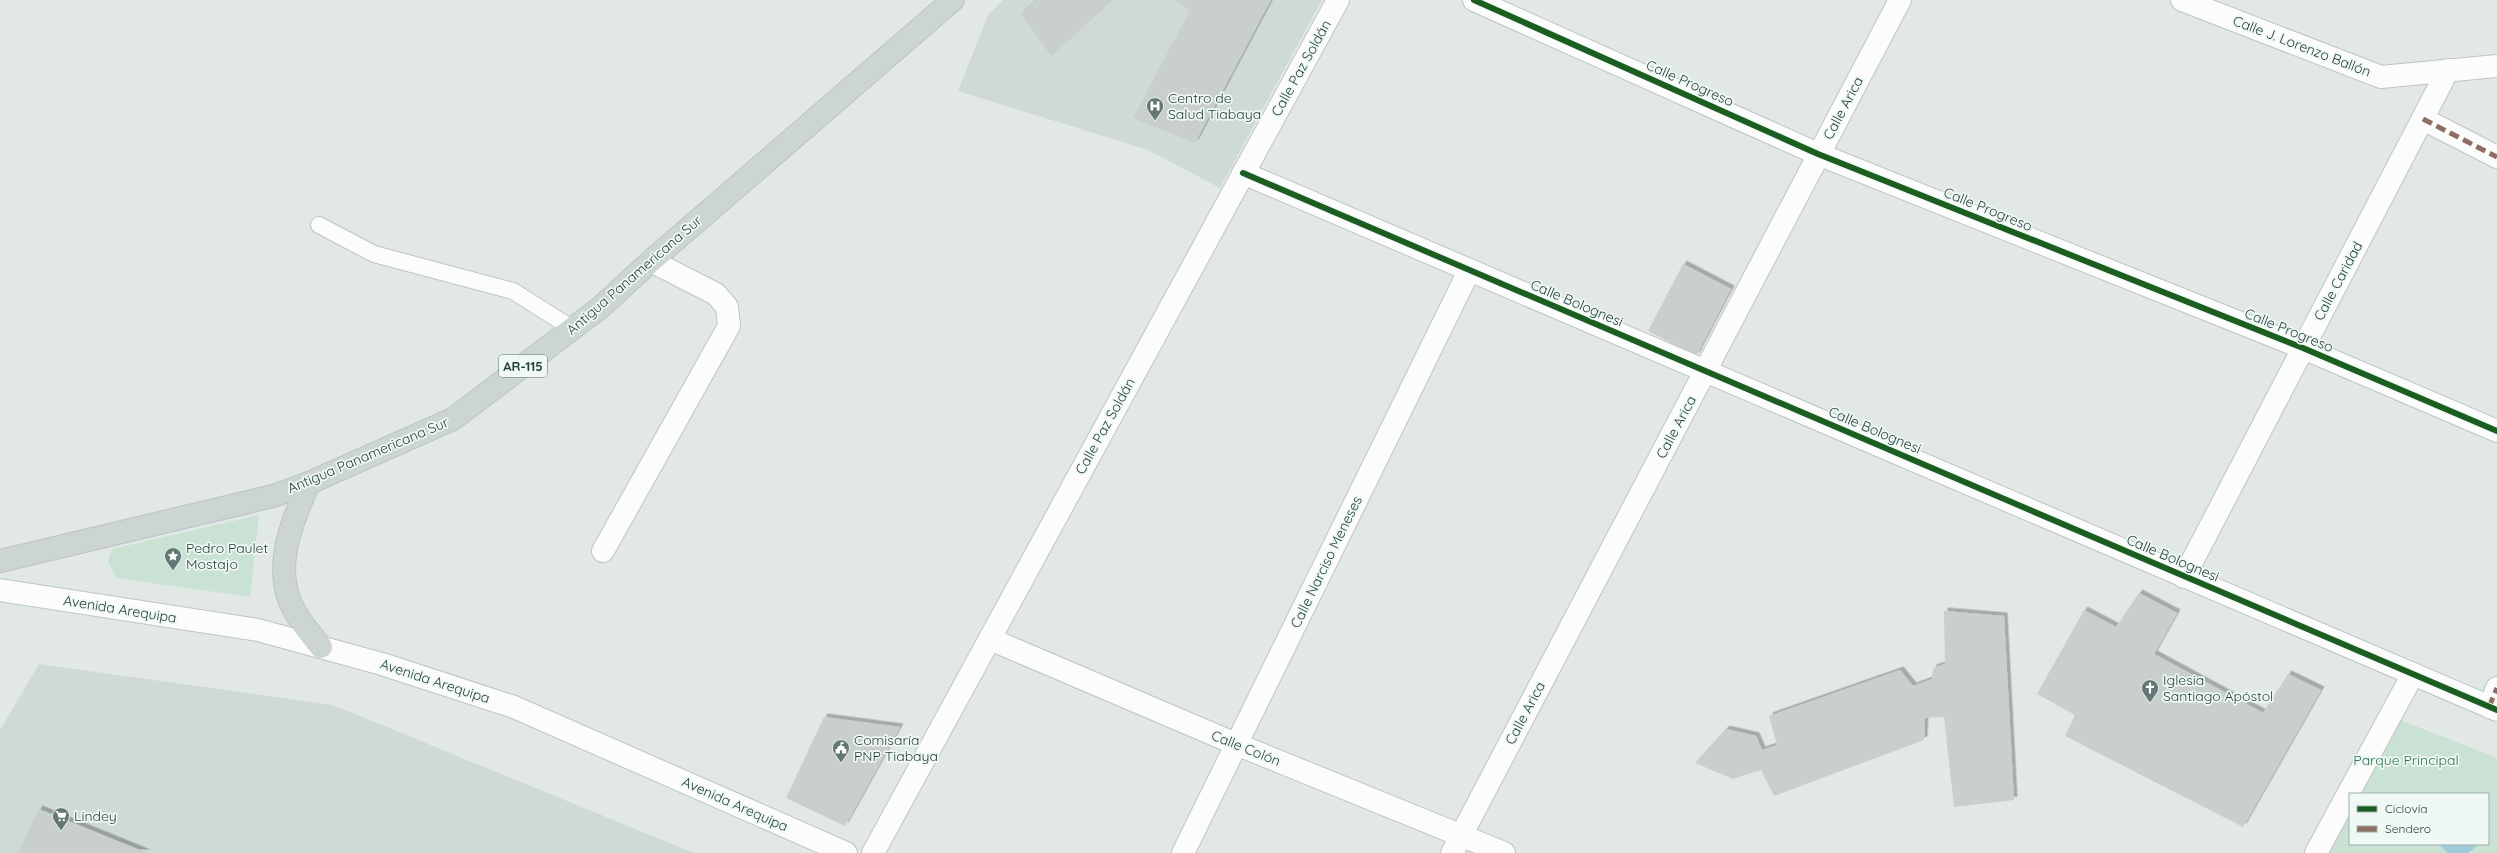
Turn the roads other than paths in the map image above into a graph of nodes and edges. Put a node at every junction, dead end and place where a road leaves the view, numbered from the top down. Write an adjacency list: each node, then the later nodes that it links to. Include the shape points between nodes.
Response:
1 (953, 0): 13 (main road, Antigua Panamericana Sur / AR-115)
2 (1338, 0): 11 (street, Calle Paz Soldán)
3 (1474, 0): 9 (street, Calle Progreso)
4 (1900, 0): 9 (street, Calle Arica)
5 (2182, 0): 7 (street, Calle J. Lorenzo Ballón, via 2380,77)
6 (2497, 66): 7 (street, Calle J. Lorenzo Ballón)
7 (2448, 70): 8 (street, Calle Caridad)
8 (2423, 119): 10 (street); 16 (street, Calle Caridad)
9 (1818, 154): 16 (street, Calle Progreso); 17 (street, Calle Arica)
10 (2497, 157)
11 (1243, 173): 14 (street, Calle Bolognesi); 24 (street, Calle Paz Soldán)
12 (319, 225): 15 (lane, via 374,254 513,292)
13 (651, 260): 15 (main road, Antigua Panamericana Sur / AR-115, via 601,308); 20 (street, via 716,294 727,307 729,326)
14 (1468, 271): 17 (street, Calle Bolognesi); 28 (street, Calle Narciso Meneses)
15 (574, 329): 19 (main road, Antigua Panamericana Sur / AR-115, via 453,419)
16 (2303, 348): 18 (street, Calle Progreso); 22 (street, Calle Caridad)
17 (1706, 370): 22 (street, Calle Bolognesi); 29 (street, Calle Arica)
18 (2497, 431)
19 (309, 483): 21 (main road, Antigua Panamericana Sur / AR-115, via 273,496); 25 (main road, via 287,542 284,569 288,595 301,622)
20 (603, 551)
21 (0, 561)
22 (2184, 577): 26 (street, Calle Bolognesi)
23 (0, 590): 25 (street, Avenida Arequipa, via 258,630)
24 (990, 639): 28 (street, Calle Colón); 31 (street, Calle Paz Soldán)
25 (321, 647): 30 (street, Avenida Arequipa, via 382,664 514,708)
26 (2413, 674): 27 (street, Calle Bolognesi); 34 (street)
27 (2494, 702)
28 (1236, 744): 29 (street, Calle Colón); 32 (street, Calle Narciso Meneses)
29 (1457, 844): 33 (street, Calle Colón)
30 (846, 853)
31 (873, 853)
32 (1183, 853)
33 (1504, 853)
34 (2316, 853)

